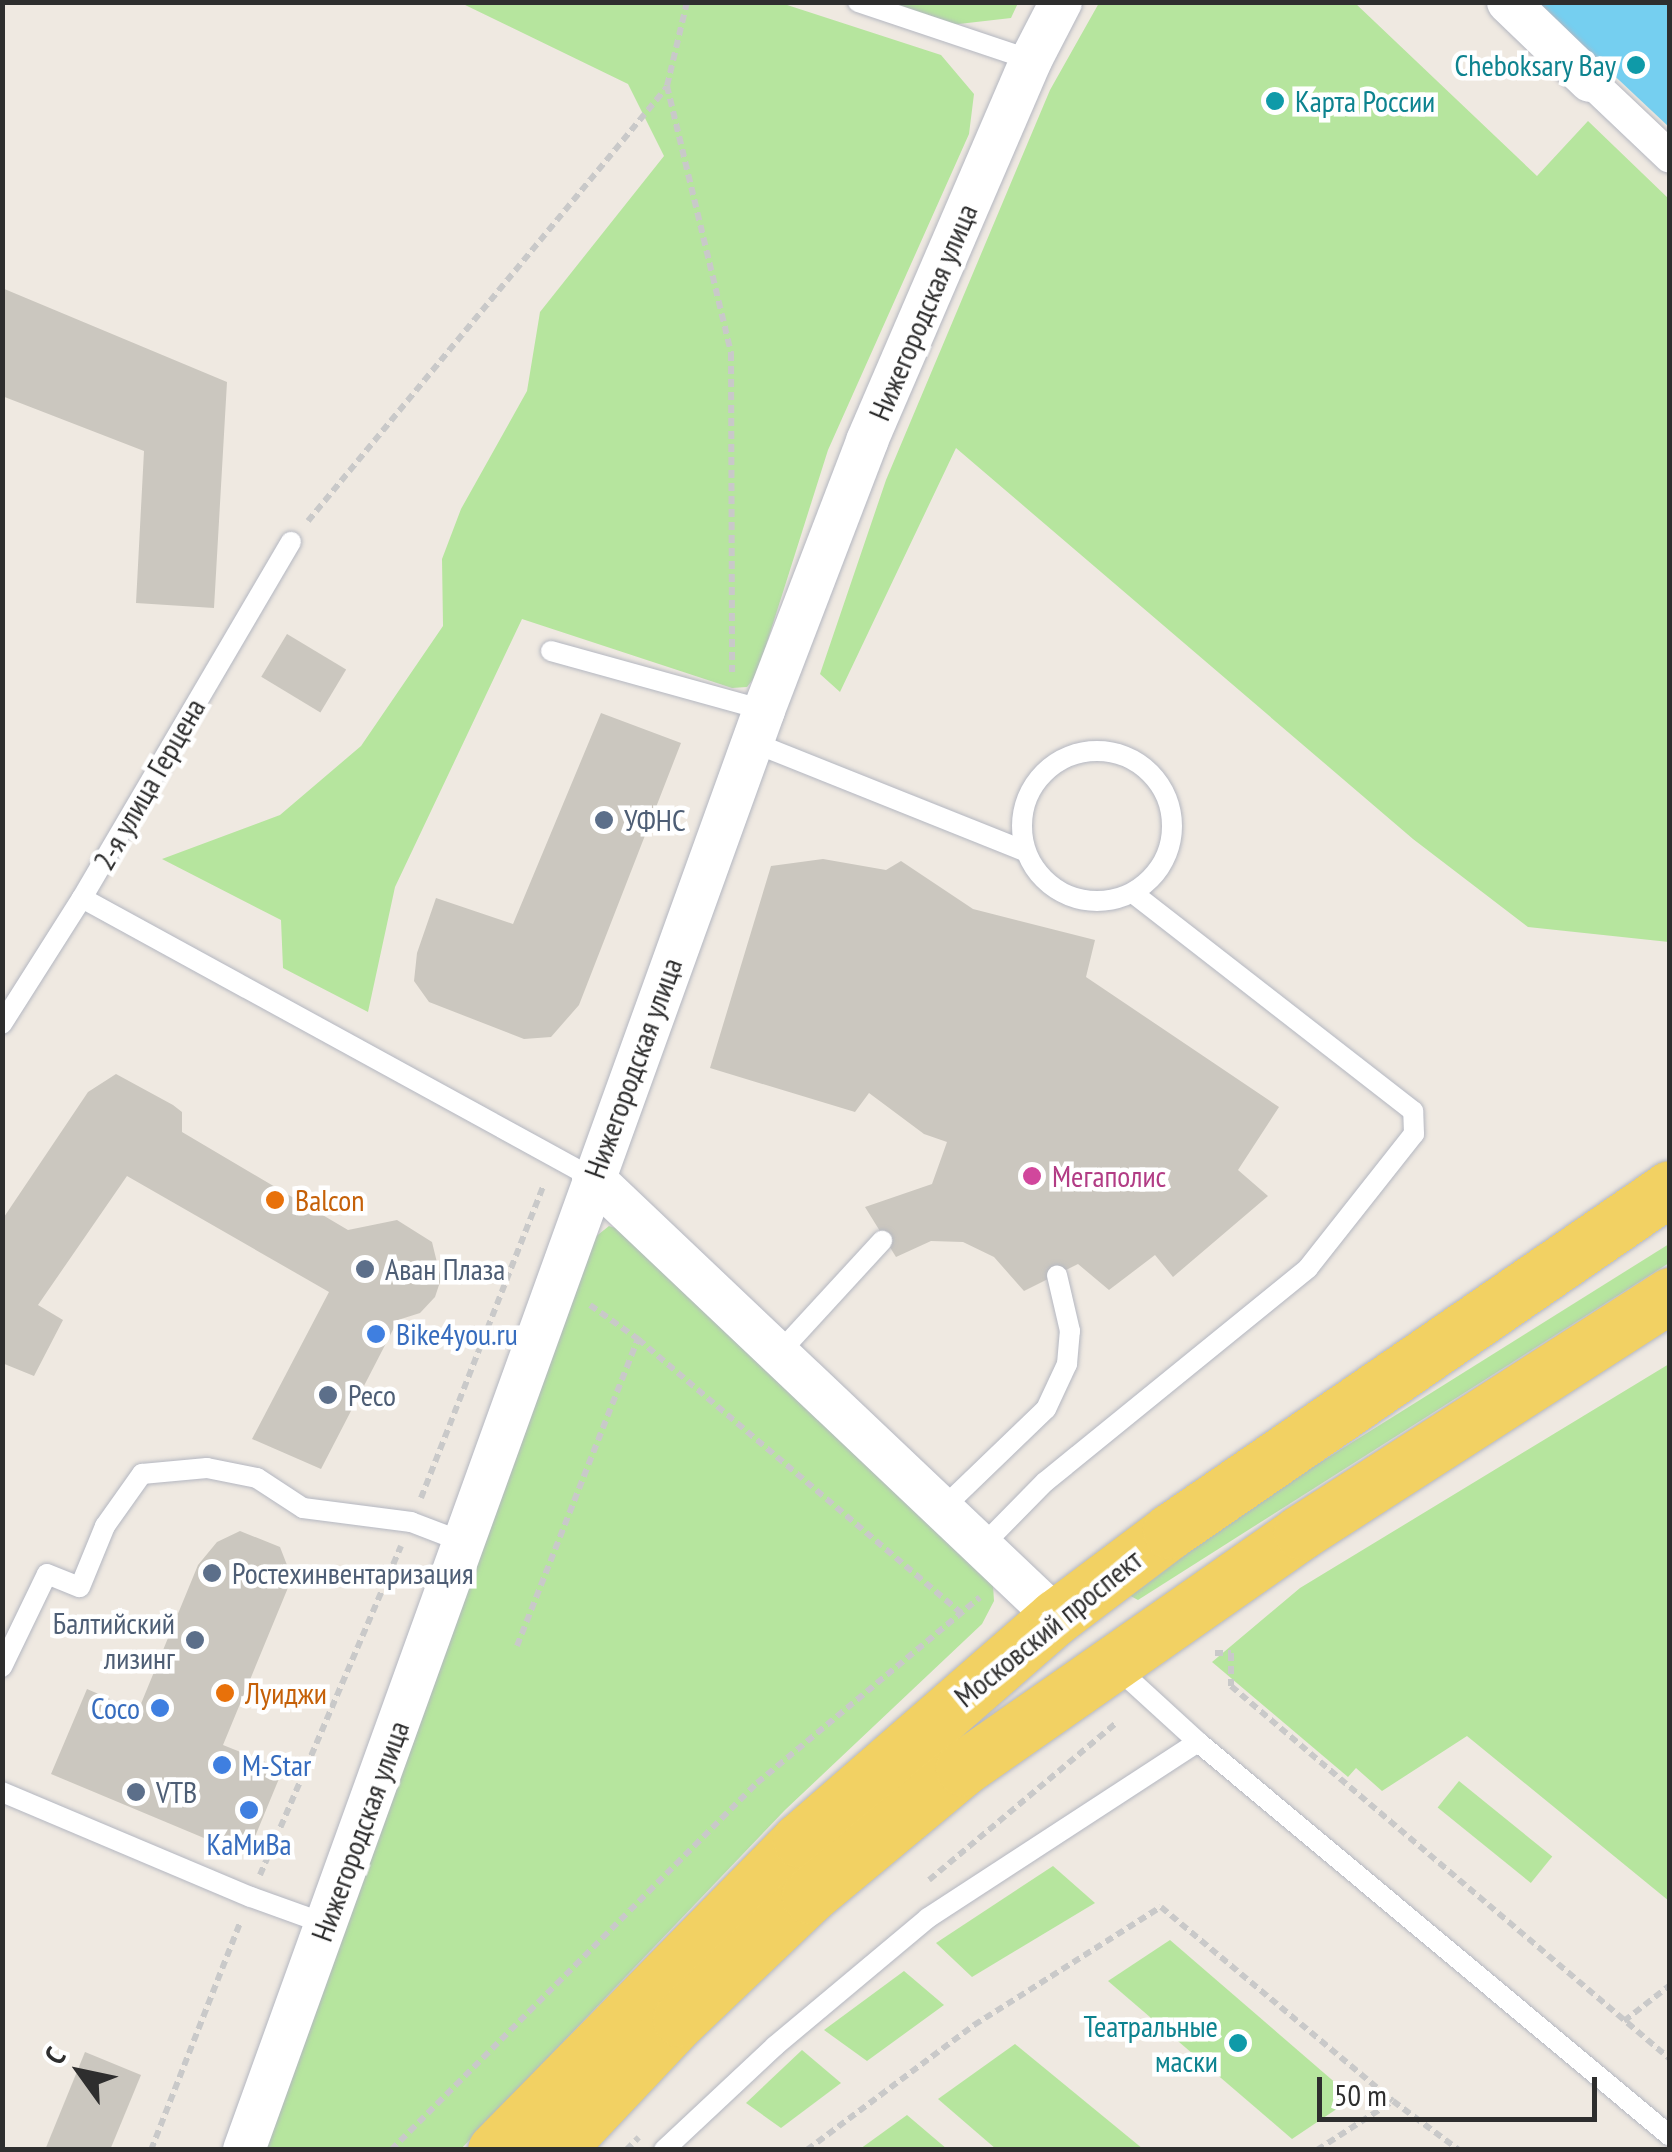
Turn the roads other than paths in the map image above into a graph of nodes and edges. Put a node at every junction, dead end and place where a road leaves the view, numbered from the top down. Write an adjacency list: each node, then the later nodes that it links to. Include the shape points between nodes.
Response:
1 (858, 2): 4 (lane)
2 (1061, 2): 4 (street, Нижегородская улица)
3 (1508, 2): 5 (street)
4 (1030, 60): 9 (street, Нижегородская улица)
5 (1590, 81): 6 (street)
6 (1670, 157)
7 (291, 542): 12 (lane, 2-я улица Герцена)
8 (551, 651): 9 (lane)
9 (749, 719): 10 (lane); 14 (street, Нижегородская улица)
10 (1025, 852): 11 (lane, via 1058,892 1082,901); 11 (lane, via 1024,805 1042,775 1071,755 1118,754 1156,780 1172,828 1160,865)
11 (1133, 893): 22 (lane, via 1412,1110 1414,1134 1308,1268 1045,1482)
12 (82, 898): 13 (lane, 2-я улица Герцена); 14 (lane)
13 (2, 1024)
14 (593, 1178): 19 (street); 21 (street, Нижегородская улица)
15 (1670, 1188): 23 (main road, Московский проспект)
16 (882, 1241): 19 (lane)
17 (1057, 1275): 20 (lane, via 1070,1331 1068,1364 1046,1409)
18 (1670, 1295): 24 (main road, Московский проспект)
19 (778, 1354): 20 (street)
20 (942, 1509): 22 (street)
21 (466, 1543): 25 (lane, via 412,1522 303,1508 257,1478 207,1468 142,1474 106,1526 80,1588 48,1574); 28 (street, Нижегородская улица)
22 (987, 1566): 23 (street)
23 (1056, 1617): 31 (main road, Московский проспект, via 800,1840)
24 (1111, 1663): 26 (lane); 32 (main road, Московский проспект, via 963,1768 809,1896)
25 (2, 1667)
26 (1198, 1742): 29 (lane); 33 (lane, via 928,1918)
27 (2, 1792): 28 (lane)
28 (326, 1924): 30 (street, Нижегородская улица)
29 (1670, 2136)
30 (244, 2150)
31 (495, 2150)
32 (556, 2150)
33 (664, 2150)

